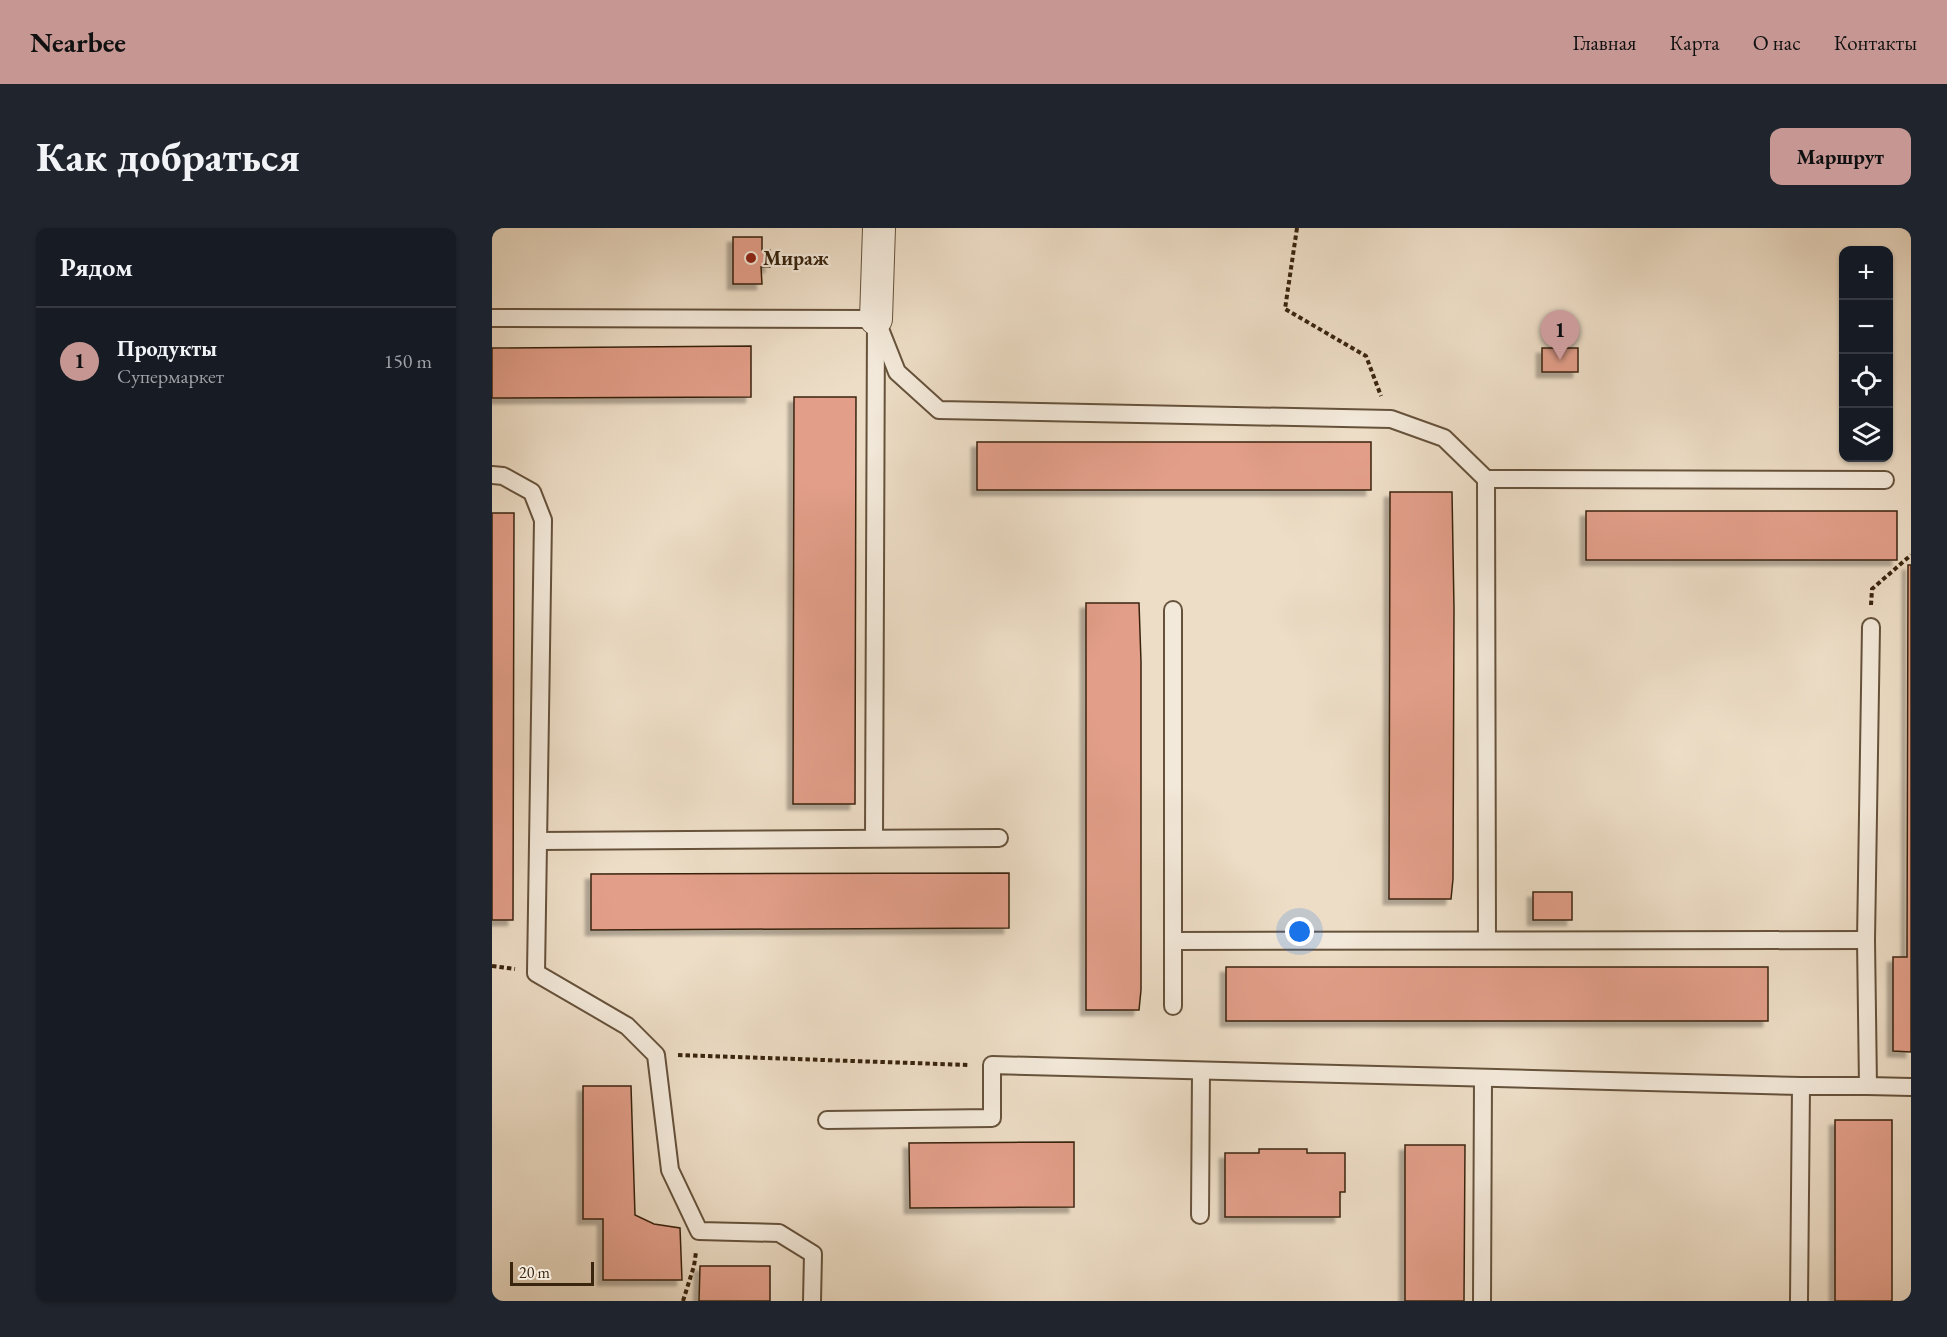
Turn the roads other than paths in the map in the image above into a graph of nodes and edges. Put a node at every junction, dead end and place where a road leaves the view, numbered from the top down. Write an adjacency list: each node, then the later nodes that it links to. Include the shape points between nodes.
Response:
1 (879, 228): 3 (street)
2 (492, 318): 3 (lane)
3 (876, 319): 5 (lane, via 897,372 939,410 1390,419 1444,438); 9 (lane)
4 (492, 475): 11 (lane, via 503,476 532,492 543,520)
5 (1486, 479): 6 (lane); 12 (lane)
6 (1885, 480)
7 (1173, 610): 14 (lane)
8 (1871, 627): 13 (lane)
9 (874, 838): 10 (lane); 11 (lane)
10 (999, 838)
11 (539, 841): 23 (lane, via 536,972 627,1026 656,1055 670,1170 699,1231 779,1233 813,1254)
12 (1487, 940): 13 (lane); 14 (lane)
13 (1866, 940): 19 (lane)
14 (1173, 941): 15 (lane)
15 (1173, 1006)
16 (1202, 1071): 17 (lane); 21 (lane, via 992,1065 992,1118); 22 (lane)
17 (1483, 1078): 18 (lane); 24 (lane)
18 (1801, 1086): 19 (lane); 25 (lane)
19 (1868, 1086): 20 (lane)
20 (1911, 1087)
21 (827, 1120)
22 (1200, 1215)
23 (812, 1301)
24 (1482, 1301)
25 (1799, 1301)

